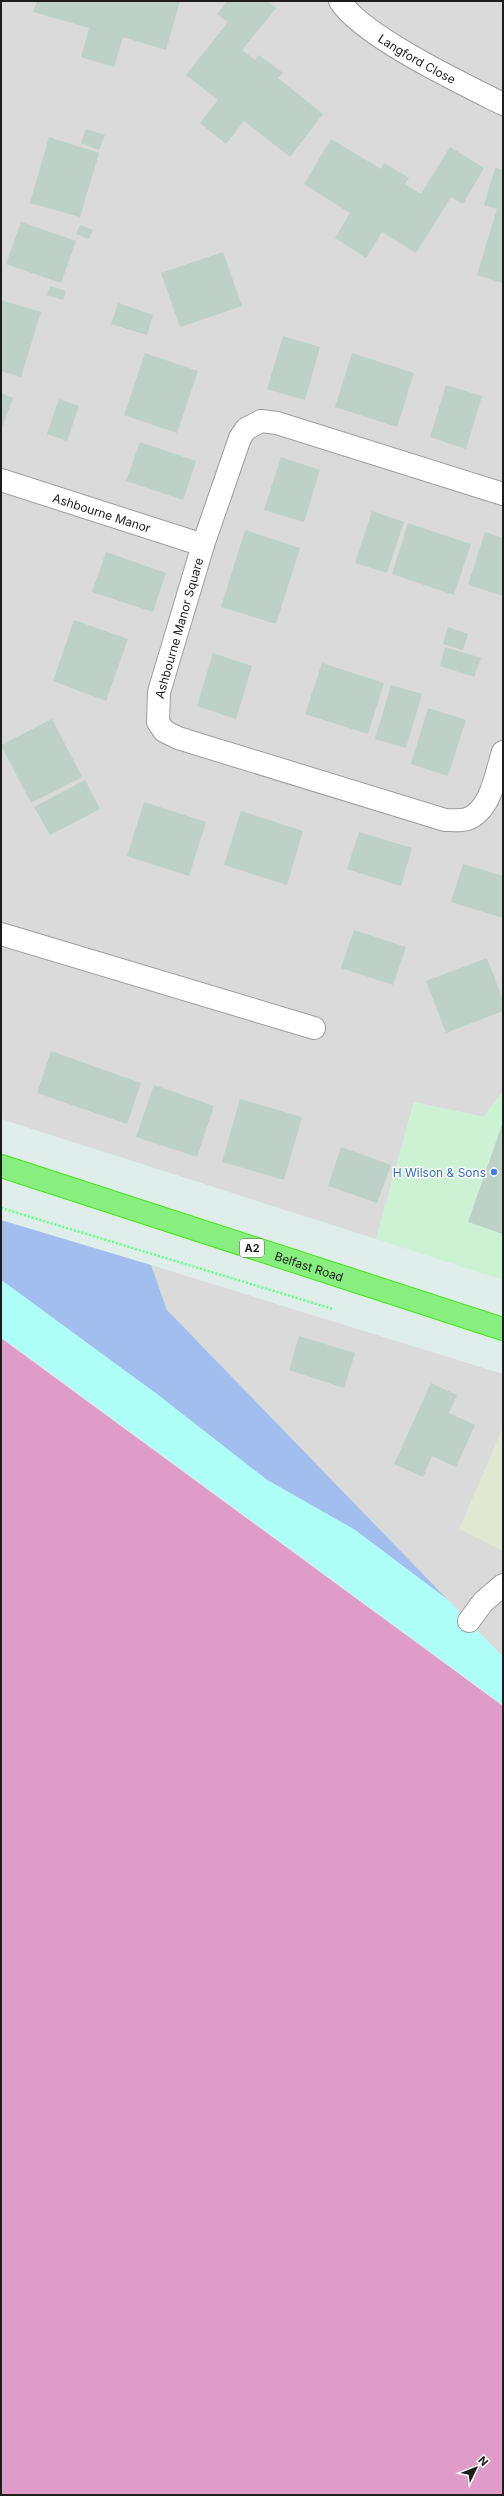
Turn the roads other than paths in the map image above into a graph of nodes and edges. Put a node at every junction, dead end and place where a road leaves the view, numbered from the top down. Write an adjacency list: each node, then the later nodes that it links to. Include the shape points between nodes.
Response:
1 (340, 1): 2 (street, Langford Close, via 347,13 394,44 451,78)
2 (503, 104)
3 (1, 480): 5 (street, Ashbourne Manor)
4 (503, 494): 5 (street, Ashbourne Manor Square, via 277,423 261,421 246,429 240,438)
5 (203, 545): 6 (street, Ashbourne Manor Square, via 159,692 158,722 164,731 185,741 445,820 466,819 478,812 491,790)
6 (503, 752)
7 (1, 934): 8 (street)
8 (314, 1028)
9 (1, 1166): 10 (highway, Belfast Road / A2)
10 (503, 1329)
11 (503, 1585): 12 (street, via 483,1602)
12 (469, 1621)

